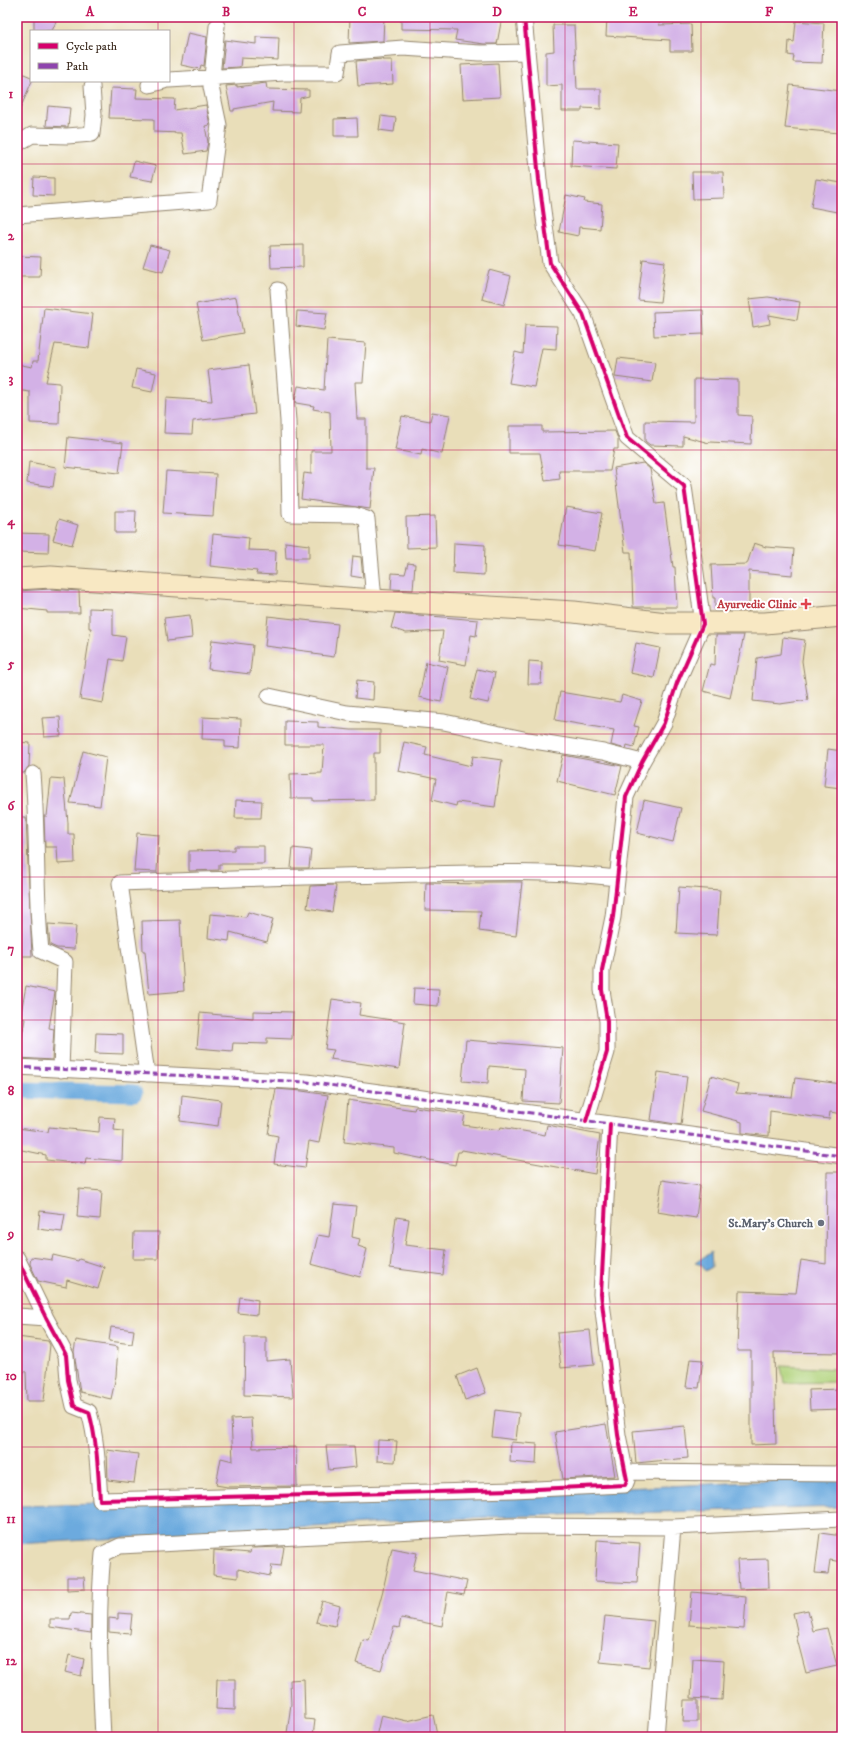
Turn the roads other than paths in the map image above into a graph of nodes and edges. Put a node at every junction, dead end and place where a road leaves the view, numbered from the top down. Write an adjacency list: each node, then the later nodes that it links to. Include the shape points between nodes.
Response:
1 (524, 17): 3 (street)
2 (217, 26): 4 (street)
3 (527, 52): 4 (street, via 403,48 340,54 337,73 284,73); 15 (street, via 550,263 583,314 627,438 684,486)
4 (211, 78): 5 (street); 10 (street, via 219,125 209,200)
5 (170, 80)
6 (159, 82): 7 (street)
7 (149, 84)
8 (92, 86): 9 (street, via 92,134 32,135)
9 (17, 144)
10 (17, 215)
11 (278, 290): 13 (street, via 288,421 290,514 355,515 367,519)
12 (17, 579): 13 (street, via 51,578)
13 (374, 600): 15 (street, via 574,612 666,623)
14 (842, 616): 15 (street, via 765,623)
15 (704, 624): 17 (street, via 677,683 664,723)
16 (269, 696): 17 (street, via 347,713 444,722 528,740 604,752)
17 (642, 762): 19 (street, via 626,797)
18 (33, 774): 21 (street, via 41,951 65,962)
19 (617, 878): 22 (street, via 513,872 120,883); 23 (street, via 613,917 602,970 607,1052)
20 (17, 1067): 21 (street)
21 (61, 1070): 22 (street)
22 (147, 1074): 23 (street, via 307,1082)
23 (586, 1121): 24 (street)
24 (610, 1124): 25 (street); 29 (street, via 601,1294 618,1435)
25 (842, 1156)
26 (17, 1258): 28 (street)
27 (17, 1316): 28 (street)
28 (46, 1318): 29 (street, via 66,1355 74,1406 89,1412 98,1462 100,1500 625,1485)
29 (626, 1472): 30 (street)
30 (842, 1474)
31 (842, 1520): 32 (street)
32 (673, 1527): 33 (street, via 510,1526 120,1546 103,1554 100,1582); 34 (street)
33 (103, 1737)
34 (656, 1737)

